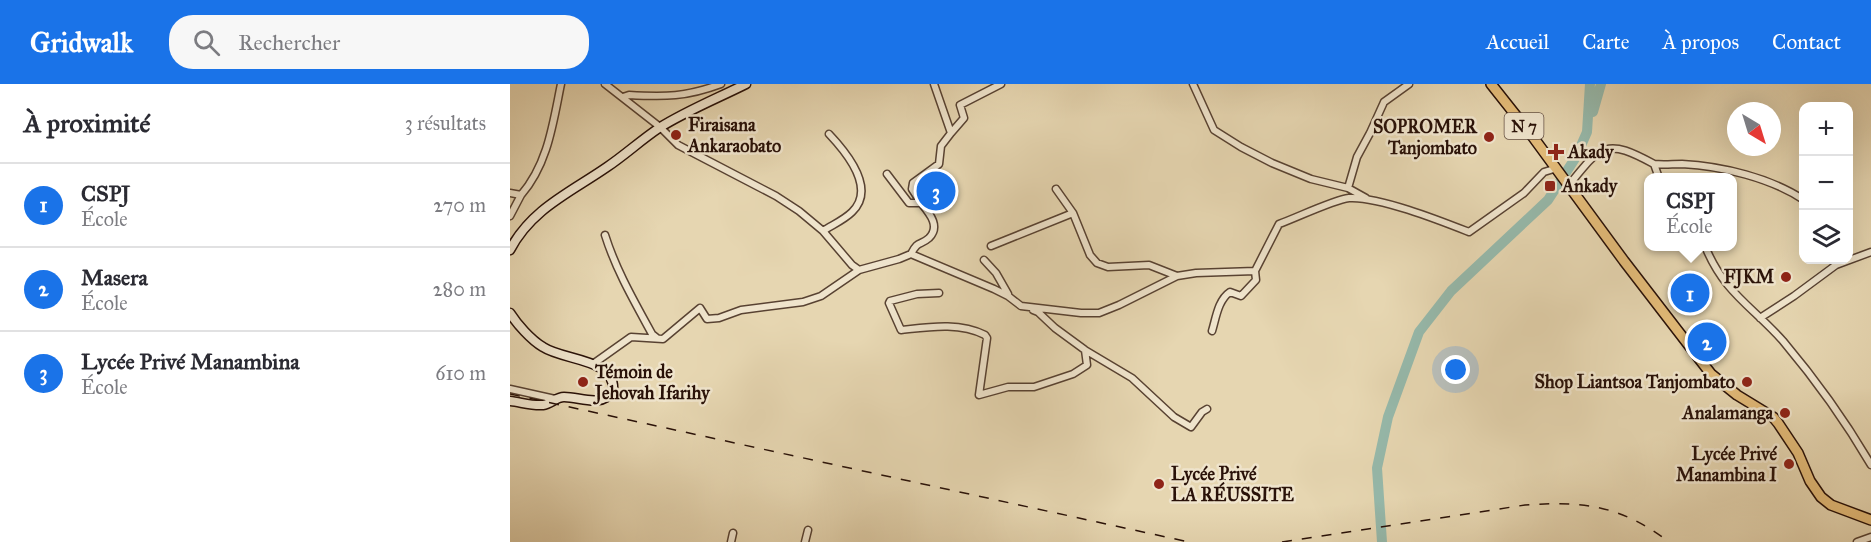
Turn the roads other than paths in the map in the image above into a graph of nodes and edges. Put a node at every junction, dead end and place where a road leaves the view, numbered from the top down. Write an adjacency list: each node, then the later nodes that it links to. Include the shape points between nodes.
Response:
1 (561, 84): 24 (street, via 539,170)
2 (605, 84): 10 (street)
3 (721, 84): 10 (street, via 677,96)
4 (746, 84): 11 (street)
5 (934, 84): 12 (street)
6 (1001, 84): 12 (street, via 960,105 964,118)
7 (1193, 84): 21 (street, via 1214,130 1272,163 1311,179)
8 (1409, 84): 21 (street, via 1383,102 1357,157)
9 (1491, 84): 15 (main road, N 7)
10 (622, 97): 11 (street)
11 (660, 128): 30 (street, via 678,146 776,196); 33 (street, via 539,212)
12 (951, 133): 27 (street, via 941,146 939,164 913,183 912,189)
13 (829, 134): 30 (street, via 850,158 862,188 856,208)
14 (1654, 164): 16 (street); 17 (street, via 1682,164); 20 (street, via 1632,152 1605,149 1586,163)
15 (1560, 172): 20 (main road, N 7); 26 (street, via 1544,172 1524,193 1469,232)
16 (1657, 173)
17 (1734, 173)
18 (1737, 173): 25 (street, via 1786,188)
19 (887, 174): 27 (street, via 909,203)
20 (1569, 185): 57 (main road, N 7, via 1711,374 1778,423 1821,497 1831,505)
21 (1348, 188): 26 (street)
22 (1056, 189): 28 (street)
23 (510, 193): 24 (street)
24 (521, 195): 29 (street)
25 (1799, 197)
26 (1367, 199): 41 (street, via 1347,198 1279,224)
27 (921, 204): 36 (street, via 934,222 934,230 916,244)
28 (1073, 213): 32 (street); 42 (street, via 1097,263 1108,267 1149,265)
29 (510, 216)
30 (823, 231): 40 (street)
31 (605, 235): 49 (street, via 625,285)
32 (992, 246)
33 (510, 250)
34 (1707, 251): 47 (street, via 1729,288)
35 (1871, 252): 37 (street)
36 (911, 254): 40 (street); 44 (street)
37 (1853, 258)
38 (984, 260): 44 (street)
39 (1838, 264): 47 (street)
40 (859, 270): 49 (street, via 821,296 803,302 706,319 700,308)
41 (1255, 272): 42 (street); 48 (street, via 1256,280 1241,296 1230,291 1226,294)
42 (1177, 276): 45 (street, via 1099,313)
43 (939, 293): 50 (street, via 916,294 889,303 901,330 962,327 985,335 979,395 1008,387 1034,387 1073,374 1087,365)
44 (1008, 296): 45 (street)
45 (1022, 306): 50 (street, via 1038,312)
46 (510, 313): 51 (street, via 541,347)
47 (1760, 318): 56 (street, via 1837,412)
48 (1212, 331)
49 (658, 340): 51 (street, via 631,337)
50 (1085, 350): 55 (street, via 1132,378 1186,426 1191,428)
51 (592, 364): 53 (street, via 607,371 614,383 609,396 595,401)
52 (510, 389): 53 (street)
53 (555, 399): 54 (street, via 546,405)
54 (510, 401)
55 (1207, 409)
56 (1871, 465)
57 (1871, 520)
58 (808, 530): 62 (street)
59 (733, 533): 61 (street)
60 (1871, 537): 63 (street)
61 (731, 542)
62 (805, 542)
63 (1857, 542)

